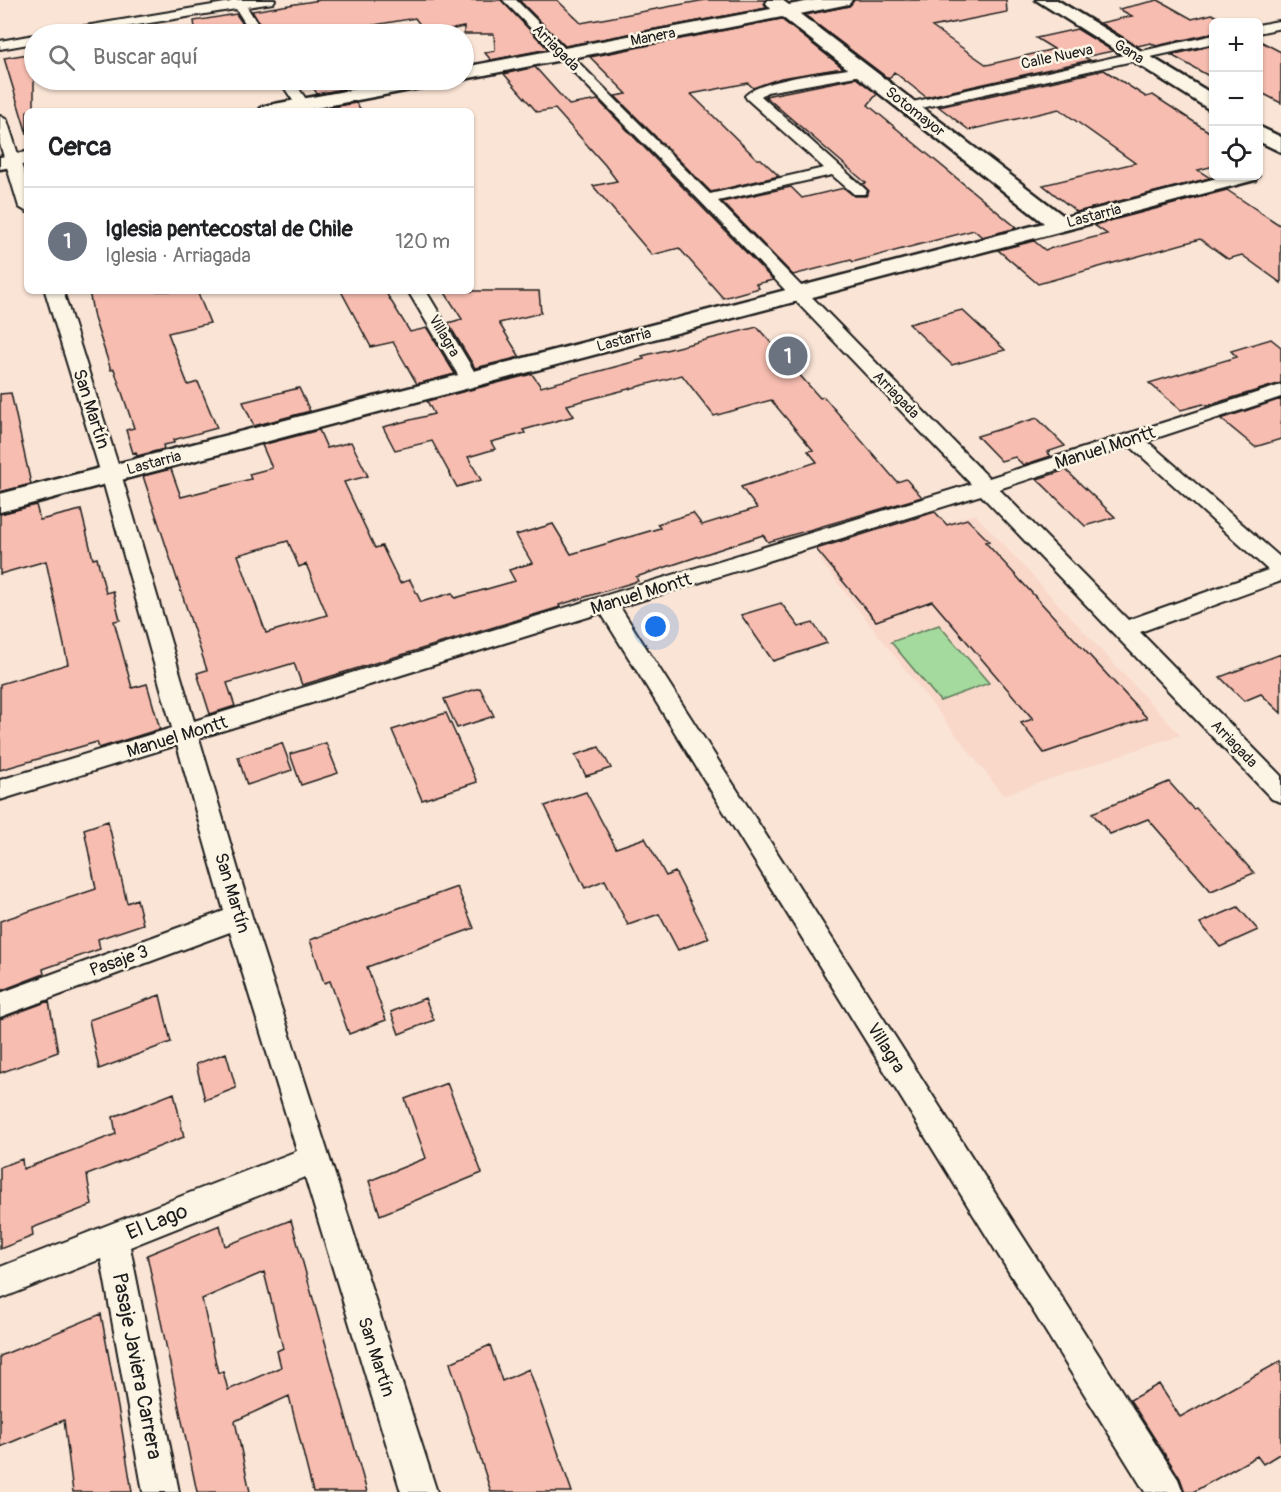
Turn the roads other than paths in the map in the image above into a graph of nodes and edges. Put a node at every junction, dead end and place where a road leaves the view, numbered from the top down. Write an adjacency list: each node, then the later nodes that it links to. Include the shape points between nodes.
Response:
1 (269, 0): 5 (street)
2 (509, 0): 14 (street, Arriagada)
3 (843, 0): 6 (main road, Manera)
4 (1045, 0): 15 (main road, Gana)
5 (237, 2): 7 (street); 8 (street)
6 (778, 6): 14 (main road, Manera); 17 (main road, Sotomayor)
7 (116, 24)
8 (251, 24)
9 (1278, 25): 10 (street)
10 (1263, 28)
11 (1209, 40): 15 (street, Calle Nueva)
12 (24, 41): 13 (street)
13 (0, 45)
14 (563, 54): 16 (main road, Manera); 31 (street, Arriagada)
15 (1136, 56): 20 (main road, Gana); 21 (street, Calle Nueva)
16 (474, 71)
17 (862, 71): 21 (main road, Sotomayor); 27 (street, via 763,89 752,96)
18 (293, 90): 22 (street)
19 (387, 90): 22 (main road)
20 (1209, 101)
21 (908, 106): 32 (main road, Sotomayor)
22 (305, 108)
23 (0, 120): 26 (street)
24 (1263, 135): 25 (main road)
25 (1281, 146)
26 (13, 160): 30 (street)
27 (835, 170): 29 (street); 31 (street)
28 (1232, 180): 32 (main road, Lastarria)
29 (859, 191)
30 (24, 197)
31 (707, 199): 35 (street, Arriagada)
32 (1060, 224): 35 (main road, Lastarria)
33 (55, 294): 39 (street, San Martín)
34 (419, 294): 36 (street, Villagra)
35 (798, 294): 36 (main road, Lastarria); 40 (street, Arriagada)
36 (471, 381): 39 (main road, Lastarria)
37 (1281, 391): 38 (street, Manuel Montt)
38 (1133, 439): 40 (street, Manuel Montt); 42 (street)
39 (111, 474): 41 (main road, Lastarria); 45 (street, San Martín)
40 (986, 487): 43 (street, Manuel Montt); 44 (street, Arriagada)
41 (0, 503)
42 (1281, 572): 44 (street)
43 (607, 605): 45 (street, Manuel Montt); 55 (street, Villagra)
44 (1124, 630): 47 (street, Arriagada)
45 (185, 735): 46 (street, Manuel Montt); 48 (street, San Martín)
46 (0, 790)
47 (1281, 792)
48 (239, 917): 49 (street, Pasaje 3); 50 (street, San Martín)
49 (0, 1005)
50 (314, 1160): 51 (street, El Lago); 54 (street, San Martín)
51 (113, 1239): 52 (street, El Lago); 53 (street, Pasaje Javiera Carrera)
52 (0, 1284)
53 (160, 1492)
54 (419, 1492)
55 (1166, 1492)

